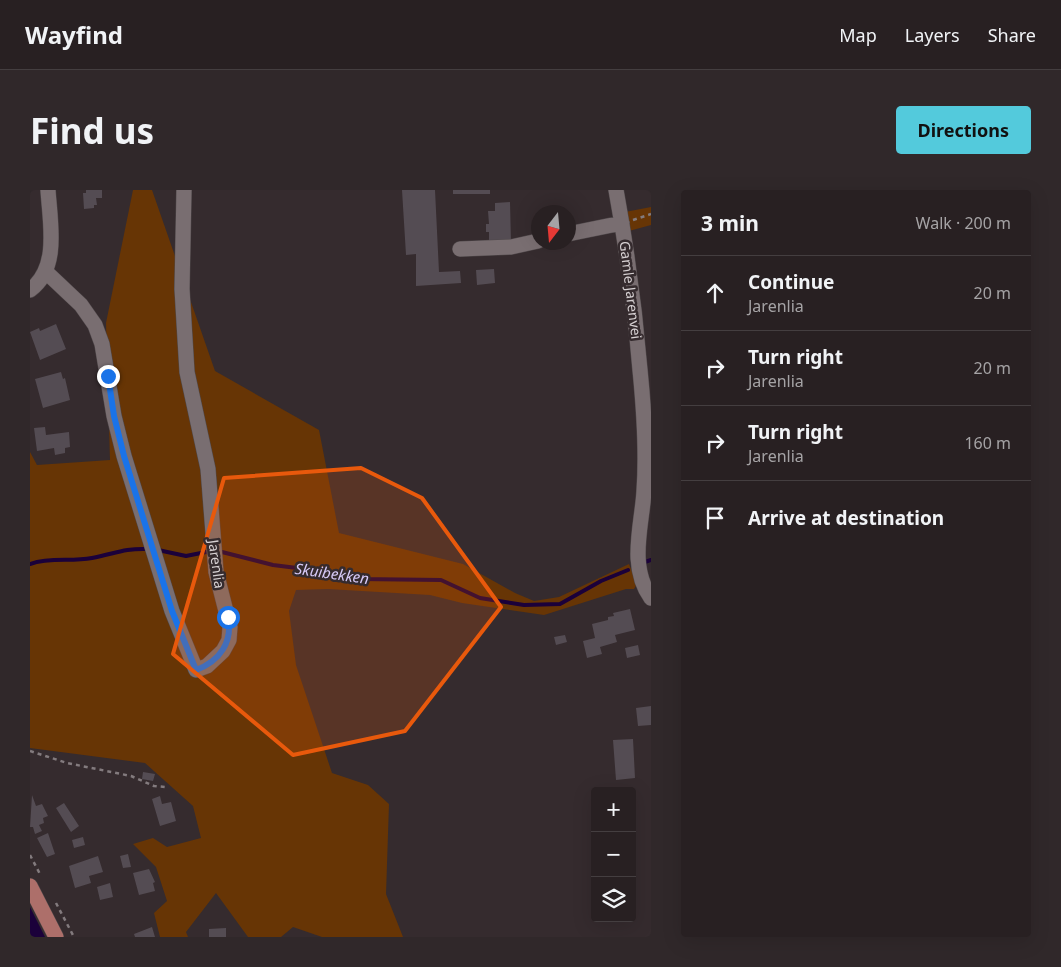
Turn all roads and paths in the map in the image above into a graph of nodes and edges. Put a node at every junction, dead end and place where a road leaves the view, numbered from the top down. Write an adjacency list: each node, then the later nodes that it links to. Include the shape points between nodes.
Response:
1 (48, 190): 9 (street, via 50,254)
2 (184, 190): 9 (street, Jarenlia, via 183,326 192,396 208,469 215,562 230,627 229,640 223,651 207,666 196,670 172,611 122,448 102,344 95,325 81,305)
3 (616, 190): 5 (street, Gamle Jarenvei)
4 (651, 214): 5 (path)
5 (622, 223): 6 (street); 11 (street, Gamle Jarenvei, via 637,333 644,417 639,567)
6 (576, 232)
7 (531, 243): 8 (street, via 511,247)
8 (460, 249)
9 (46, 271): 10 (street)
10 (30, 290)
11 (651, 598)
12 (30, 751): 13 (path)
13 (165, 787)
14 (30, 886): 15 (main road)
15 (56, 937)

